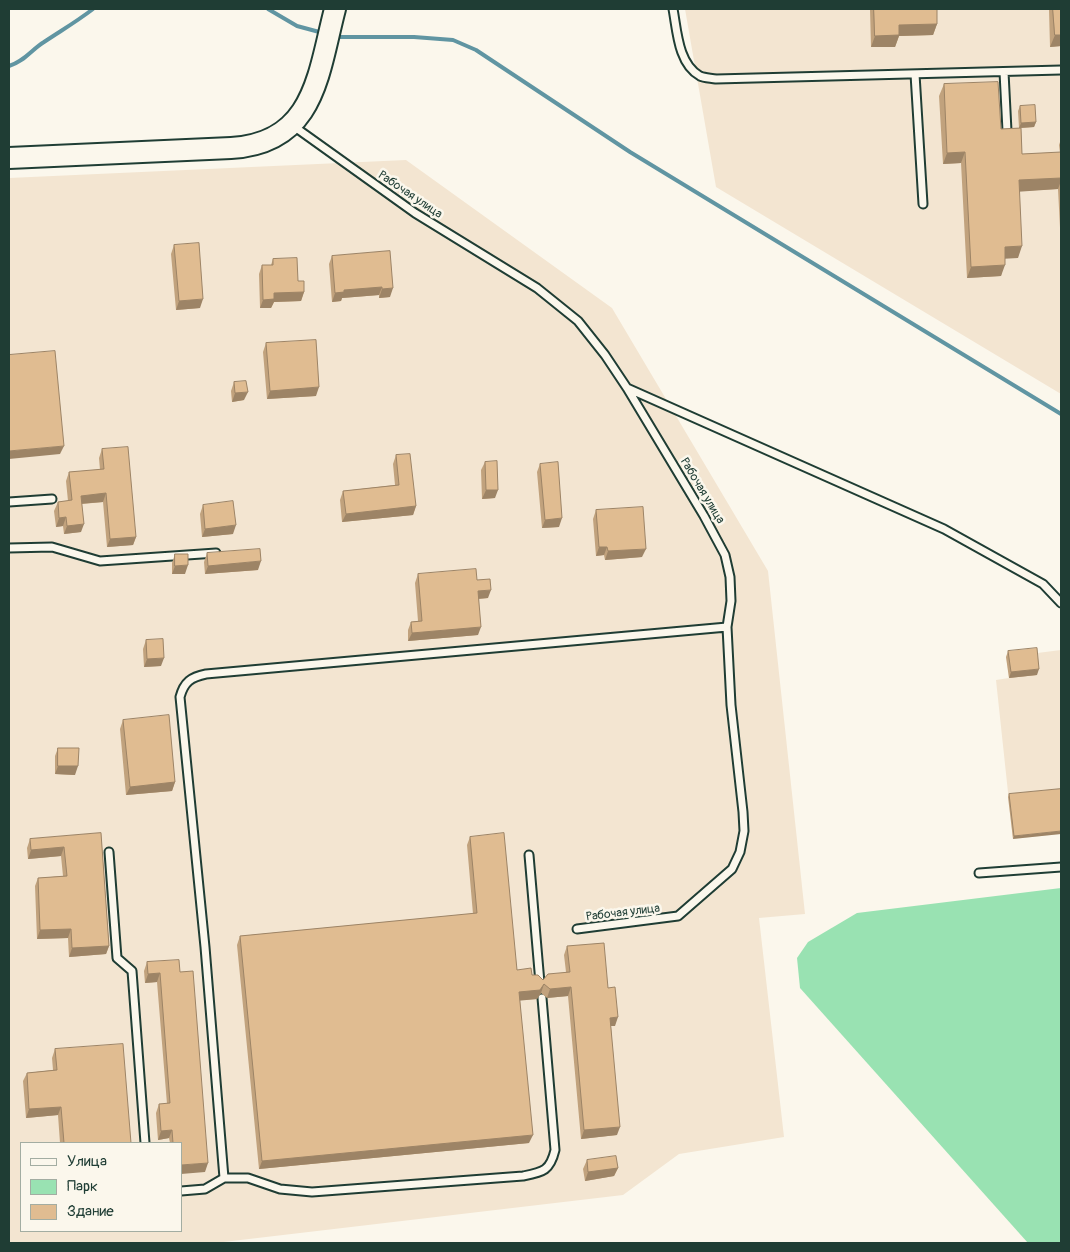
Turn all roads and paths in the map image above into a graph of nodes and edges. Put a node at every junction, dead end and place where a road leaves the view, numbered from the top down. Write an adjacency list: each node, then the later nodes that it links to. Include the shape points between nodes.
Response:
1 (335, 9): 6 (street, via 313,93 303,113)
2 (672, 9): 5 (lane, via 682,53 700,76 716,79)
3 (1061, 70): 4 (lane)
4 (1004, 72): 5 (lane); 7 (lane)
5 (915, 74): 9 (lane)
6 (292, 125): 8 (street, via 277,136 247,147); 10 (lane, Рабочая улица, via 408,208 560,305 578,321)
7 (1007, 131)
8 (9, 158)
9 (923, 204)
10 (627, 388): 15 (lane, via 944,529 1043,584); 16 (lane, Рабочая улица, via 725,555 731,601)
11 (52, 499): 12 (lane)
12 (9, 502)
13 (9, 548): 14 (lane, via 52,547 100,561)
14 (227, 552)
15 (1061, 603)
16 (727, 627): 21 (lane, Рабочая улица, via 744,831 740,852 732,868 678,916); 25 (lane, via 206,674 193,677 183,685 180,697)
17 (109, 852): 24 (lane, via 117,958 132,971)
18 (529, 854): 22 (lane)
19 (1061, 867): 20 (lane)
20 (979, 873)
21 (576, 929)
22 (540, 983)
23 (542, 998): 25 (lane, via 555,1150 552,1164 541,1172 524,1176 312,1192 280,1189 248,1178)
24 (144, 1142)
25 (224, 1178): 26 (lane, via 206,1189)
26 (182, 1191)

